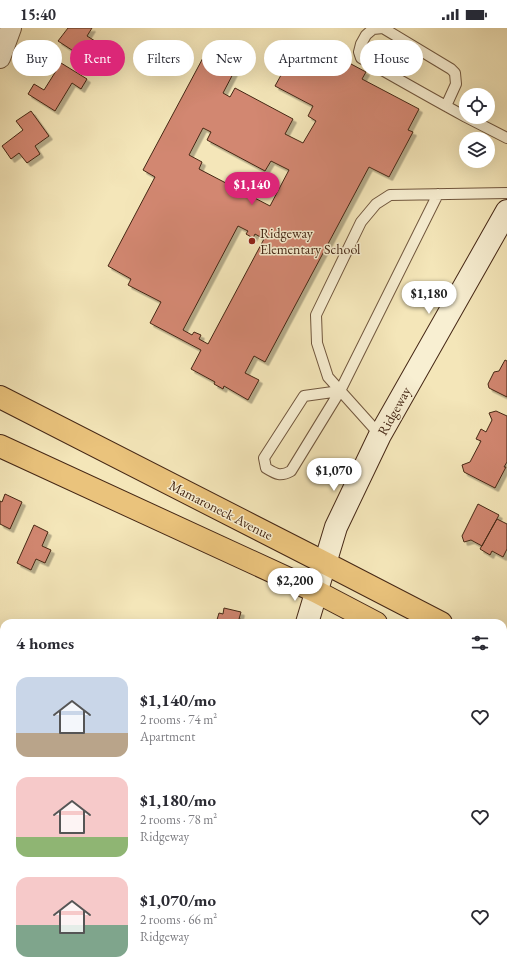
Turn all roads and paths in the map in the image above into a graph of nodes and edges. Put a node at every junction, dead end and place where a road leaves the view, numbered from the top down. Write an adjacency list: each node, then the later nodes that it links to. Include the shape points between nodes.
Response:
1 (11, 28): 2 (street)
2 (0, 58)
3 (446, 106): 3 (lane, via 361,58 359,52 366,35 373,29 383,28 456,73 456,84); 4 (lane)
4 (459, 113)
5 (480, 124): 6 (lane)
6 (507, 138)
7 (507, 193): 8 (lane)
8 (438, 194): 10 (lane); 10 (lane, via 390,195 376,204 361,222 316,315 319,350 328,377)
9 (507, 211): 12 (street, Ridgeway)
10 (340, 391): 10 (lane, via 291,471 277,475 266,468 264,458 304,396); 12 (lane)
11 (0, 397): 14 (main road, Mamaroneck Avenue)
12 (380, 435): 14 (street, Ridgeway, via 336,527)
13 (0, 446): 15 (main road)
14 (325, 563): 15 (street, Ridgeway); 18 (main road, Mamaroneck Avenue)
15 (316, 592): 16 (street, Ridgeway); 17 (main road)
16 (308, 619)
17 (368, 619)
18 (433, 619)

